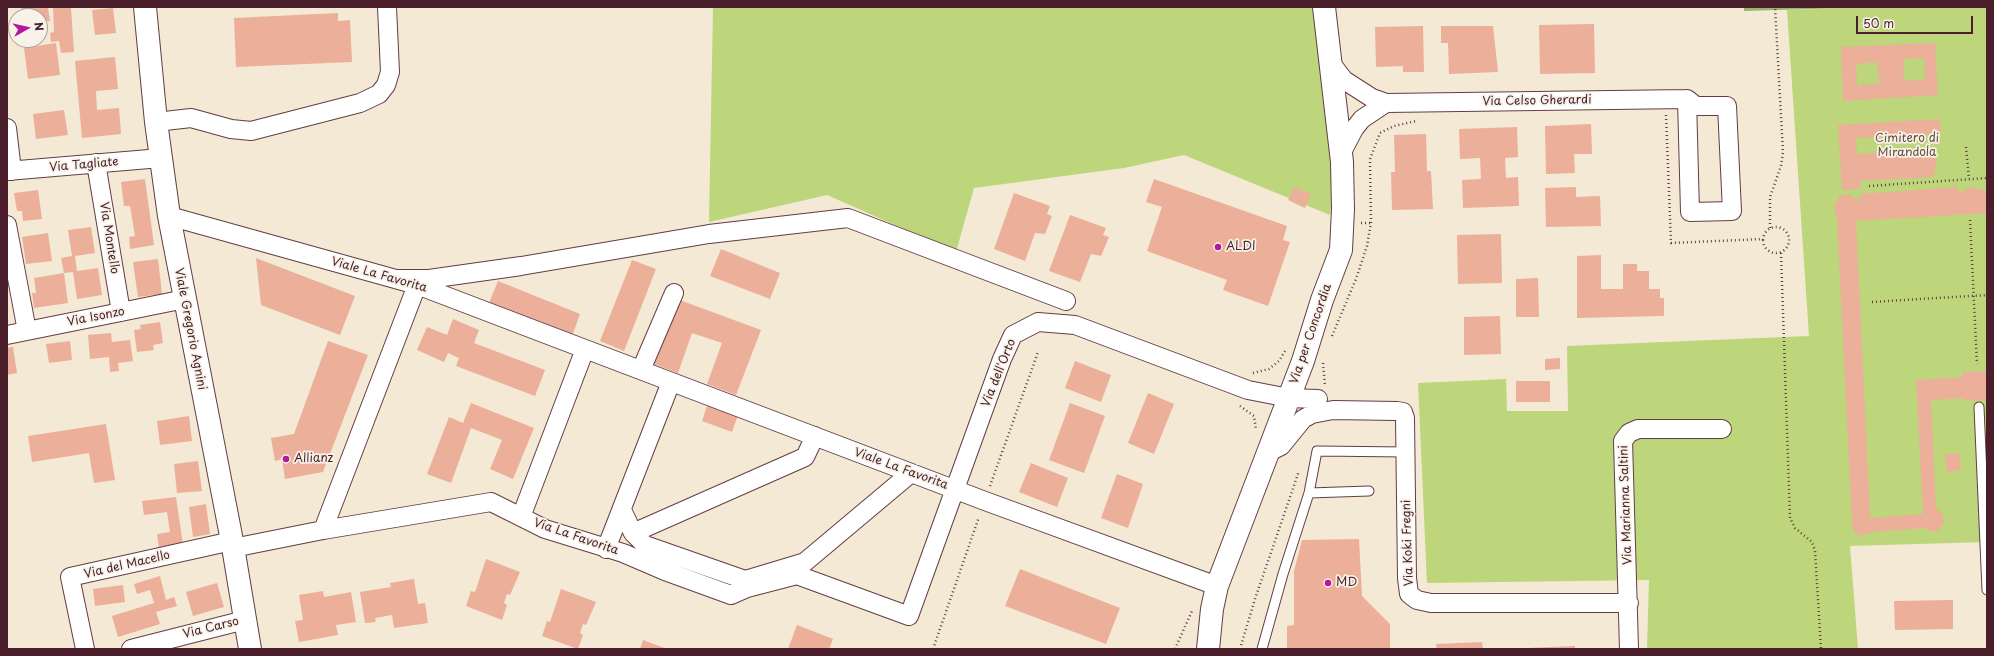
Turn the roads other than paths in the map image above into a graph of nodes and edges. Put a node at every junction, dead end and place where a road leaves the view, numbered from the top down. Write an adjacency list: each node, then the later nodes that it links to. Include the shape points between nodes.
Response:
1 (145, 7): 10 (main road, Viale Gregorio Agnini)
2 (387, 7): 10 (street, via 390,72 386,85 379,94 360,103 251,131 231,129 191,118)
3 (1324, 7): 4 (main road, Via per Concordia)
4 (1331, 63): 5 (street, Via Celso Gherardi, via 1344,80); 8 (main road, Via per Concordia)
5 (1360, 90): 7 (street, Via Celso Gherardi); 8 (street)
6 (1687, 99): 6 (street, Via Celso Gherardi, via 1690,212 1732,211 1727,106 1696,106); 7 (street, Via Celso Gherardi)
7 (1386, 103): 9 (street)
8 (1336, 108): 9 (street, via 1347,116); 12 (main road, Via per Concordia)
9 (1362, 119): 12 (street)
10 (156, 122): 13 (main road, Viale Gregorio Agnini)
11 (7, 128): 15 (street)
12 (1341, 154): 27 (main road, Via per Concordia, via 1341,250)
13 (161, 158): 14 (street, Via Tagliate); 16 (main road, Viale Gregorio Agnini)
14 (96, 164): 15 (street, Via Tagliate); 23 (street, Via Montello)
15 (10, 171)
16 (168, 216): 18 (street, Viale La Favorita); 21 (main road, Viale Gregorio Agnini)
17 (7, 225): 24 (street)
18 (397, 279): 19 (street, Viale La Favorita); 22 (street, via 429,279 709,234 848,218)
19 (417, 285): 26 (street, Viale La Favorita); 43 (street)
20 (674, 293): 28 (street)
21 (184, 299): 23 (street, Via Isonzo); 45 (main road, Viale Gregorio Agnini)
22 (1066, 301)
23 (121, 312): 24 (street, Via Isonzo)
24 (27, 331): 25 (street, Via Isonzo)
25 (7, 335)
26 (585, 349): 28 (street, Viale La Favorita); 42 (street)
27 (1305, 356): 30 (main road, Via per Concordia); 31 (street, via 1308,384)
28 (641, 370): 29 (street, Viale La Favorita)
29 (671, 382): 34 (street, Viale La Favorita); 41 (street)
30 (1289, 398): 31 (street, Via dell'Orto); 35 (main road, Via per Concordia); 38 (street, Via dell'Orto, via 1248,390 1075,325 1038,322 1013,335)
31 (1322, 407): 35 (street, via 1303,419 1281,446); 36 (street, Via Koki Fregni, via 1402,412 1405,418)
32 (1978, 407): 48 (lane)
33 (1722, 429): 49 (street, Via Marianna Saltini, via 1638,429 1629,433 1623,441)
34 (814, 436): 37 (street, Viale La Favorita); 44 (street, via 805,457)
35 (1263, 444): 47 (main road, Via per Concordia)
36 (1406, 452): 40 (lane, via 1317,451); 49 (street, Via Koki Fregni, via 1407,578 1409,594 1417,600 1431,603)
37 (911, 473): 38 (street, Viale La Favorita); 44 (street, via 805,562 745,580 645,545)
38 (955, 489): 47 (street, Viale La Favorita); 50 (street, Via dell'Orto)
39 (1369, 491): 40 (lane)
40 (1309, 493): 56 (lane)
41 (622, 510): 44 (street); 46 (street)
42 (521, 517): 43 (street, Via La Favorita, via 491,502); 46 (street, Via La Favorita, via 545,529)
43 (323, 530): 45 (street, Via La Favorita)
44 (633, 533)
45 (232, 544): 51 (main road, Viale Gregorio Agnini); 52 (street, Via del Macello, via 70,577)
46 (606, 549): 50 (street, Via La Favorita, via 731,595 747,588 797,575)
47 (1217, 586): 55 (main road, Via per Concordia)
48 (1987, 590)
49 (1629, 603): 57 (street, Via Marianna Saltini)
50 (910, 616)
51 (245, 620): 53 (street, Via Carso); 54 (main road, Viale Gregorio Agnini)
52 (85, 649)
53 (131, 649)
54 (250, 649)
55 (1208, 649)
56 (1262, 649)
57 (1629, 649)

